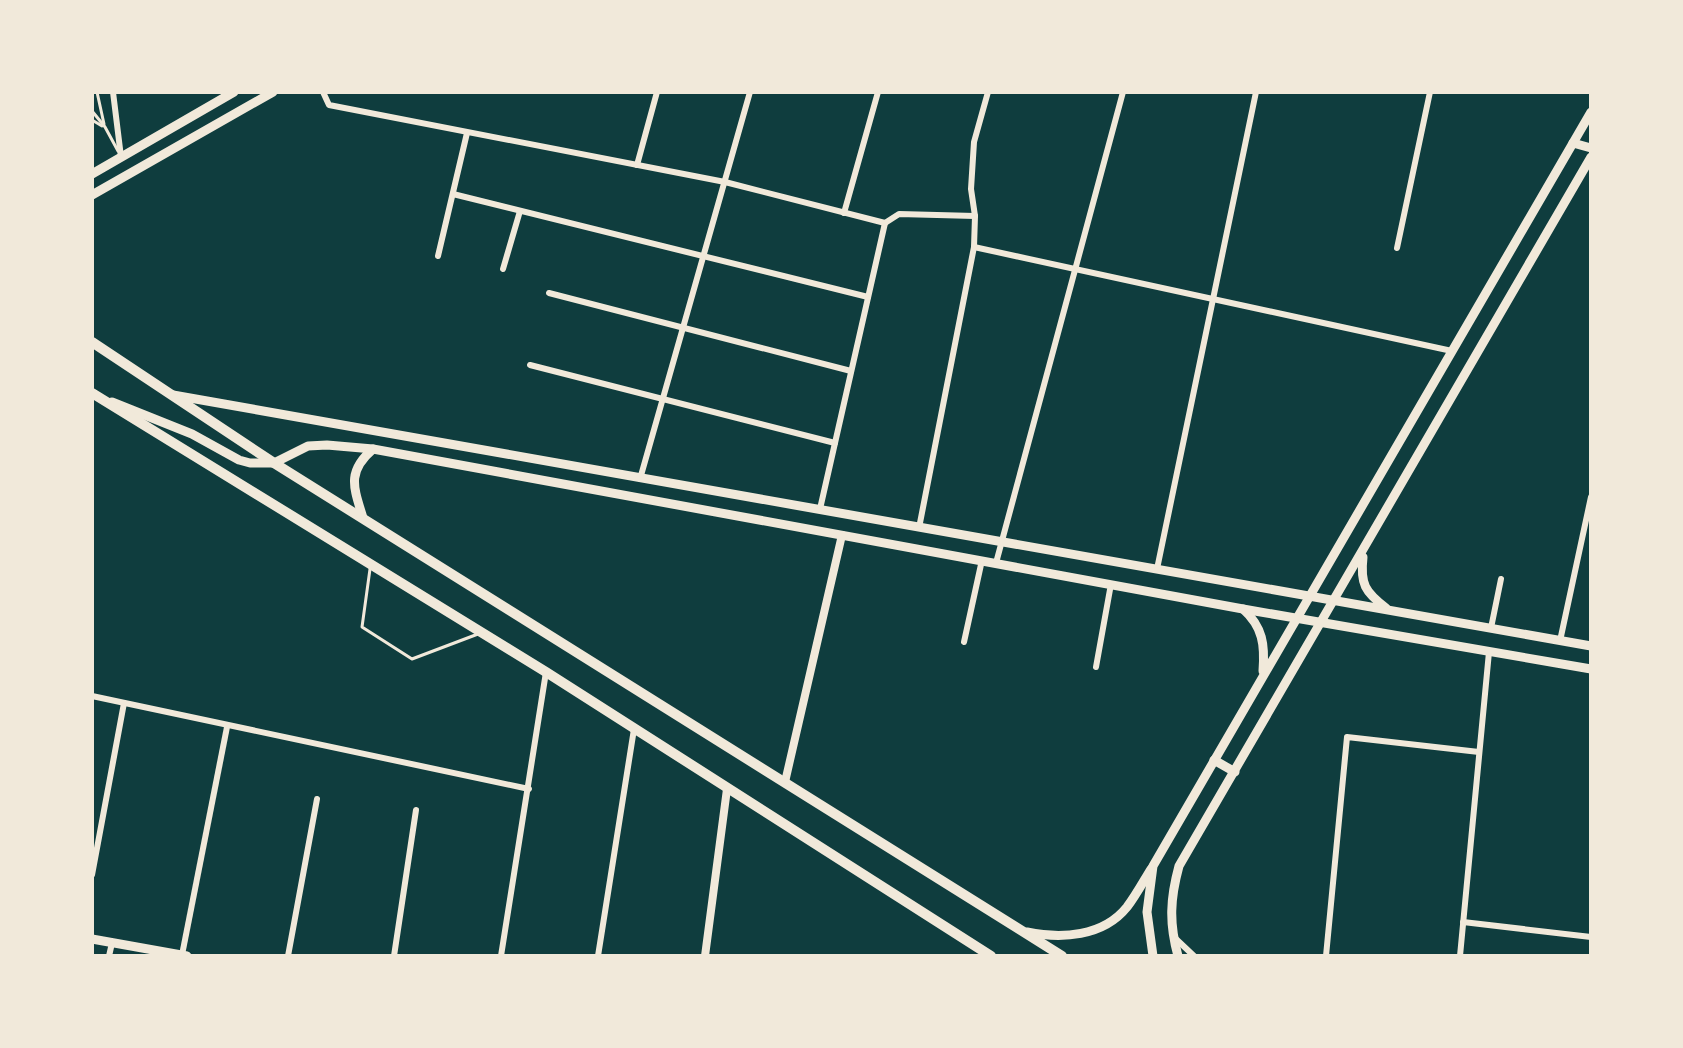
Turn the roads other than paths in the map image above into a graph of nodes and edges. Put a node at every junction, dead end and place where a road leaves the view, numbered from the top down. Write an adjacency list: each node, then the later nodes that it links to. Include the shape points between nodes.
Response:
1 (97, 92): 16 (lane)
2 (113, 92): 20 (street)
3 (234, 92): 20 (main road)
4 (273, 92): 26 (main road)
5 (323, 92): 17 (street, via 329,105)
6 (657, 92): 22 (street)
7 (750, 92): 24 (street)
8 (878, 92): 28 (street)
9 (988, 92): 29 (street, via 974,142)
10 (1123, 92): 36 (street)
11 (1256, 92): 39 (street)
12 (1430, 92): 32 (street)
13 (92, 111): 16 (lane)
14 (1591, 112): 18 (main road)
15 (92, 120): 16 (lane)
16 (105, 127): 20 (lane)
17 (467, 133): 22 (street); 25 (street)
18 (1573, 143): 19 (main road); 42 (main road)
19 (1591, 148)
20 (121, 157): 23 (main road)
21 (1591, 157): 58 (main road)
22 (637, 165): 24 (street)
23 (92, 174)
24 (725, 182): 28 (street); 34 (street)
25 (453, 194): 27 (street); 33 (street)
26 (92, 195)
27 (520, 211): 34 (street); 35 (street)
28 (844, 213): 30 (street)
29 (975, 216): 30 (street, via 899,214); 31 (street)
30 (885, 223): 38 (street)
31 (974, 247): 36 (street); 55 (street)
32 (1397, 248)
33 (438, 256)
34 (703, 256): 38 (street); 40 (street)
35 (503, 269)
36 (1075, 269): 39 (street); 57 (street)
37 (549, 293): 40 (street)
38 (868, 297): 44 (street)
39 (1213, 299): 42 (street); 62 (street)
40 (683, 328): 44 (street); 47 (street)
41 (92, 342): 46 (main road)
42 (1452, 351): 65 (main road)
43 (530, 365): 47 (street)
44 (851, 371): 48 (street)
45 (94, 394): 50 (main road, via 192,434 239,460); 61 (main road)
46 (173, 395): 50 (main road); 51 (main road)
47 (663, 399): 48 (street); 51 (street)
48 (835, 443): 53 (street)
49 (373, 449): 50 (main road, via 308,446); 54 (main road, via 354,473); 56 (main road)
50 (274, 463): 54 (main road)
51 (640, 479): 53 (main road)
52 (1591, 497): 73 (street)
53 (820, 509): 55 (main road)
54 (363, 518): 88 (main road)
55 (919, 528): 57 (main road)
56 (842, 535): 59 (main road); 88 (street)
57 (1001, 542): 60 (street); 62 (main road)
58 (1363, 552): 66 (main road); 68 (main road, via 1364,586)
59 (982, 560): 60 (main road); 74 (street)
60 (996, 563): 64 (main road)
61 (370, 566): 72 (main road); 72 (lane, via 362,627 412,659)
62 (1157, 569): 65 (main road)
63 (1501, 579): 71 (street)
64 (1111, 584): 67 (main road); 77 (street)
65 (1309, 597): 66 (main road); 69 (main road)
66 (1335, 600): 68 (main road); 70 (main road)
67 (1243, 609): 69 (main road); 80 (main road, via 1261,633)
68 (1389, 610): 71 (main road)
69 (1297, 618): 70 (main road); 80 (main road)
70 (1322, 622): 76 (main road); 87 (main road)
71 (1491, 628): 73 (main road)
72 (480, 634): 79 (main road)
73 (1560, 641): 75 (main road)
74 (964, 642)
75 (1591, 646)
76 (1489, 652): 78 (main road); 85 (street)
77 (1096, 667)
78 (1591, 669)
79 (546, 672): 84 (main road); 89 (street)
80 (1263, 674): 86 (main road)
81 (92, 696): 82 (street)
82 (124, 703): 83 (street); 94 (street)
83 (227, 727): 89 (street); 103 (street)
84 (634, 729): 90 (main road); 107 (street)
85 (1479, 752): 95 (street); 114 (street, via 1347,737)
86 (1214, 760): 87 (main road); 93 (main road)
87 (1235, 772): 97 (main road, via 1179,866 1171,894)
88 (785, 782): 96 (main road)
89 (529, 789): 106 (street)
90 (727, 789): 108 (street); 109 (main road)
91 (317, 799): 104 (street)
92 (416, 810): 105 (street)
93 (1153, 866): 96 (main road, via 1125,909 1094,930 1069,936); 111 (main road, via 1147,912)
94 (92, 875)
95 (1463, 922): 98 (street); 115 (street)
96 (1021, 930): 110 (main road)
97 (1172, 935): 112 (main road); 113 (street)
98 (1591, 937)
99 (92, 939): 100 (main road)
100 (112, 943): 101 (main road); 102 (street)
101 (168, 955): 103 (main road)
102 (109, 956)
103 (184, 956)
104 (288, 956)
105 (394, 956)
106 (501, 956)
107 (598, 956)
108 (705, 956)
109 (991, 956)
110 (1062, 956)
111 (1153, 956)
112 (1178, 956)
113 (1194, 956)
114 (1326, 956)
115 (1460, 956)

